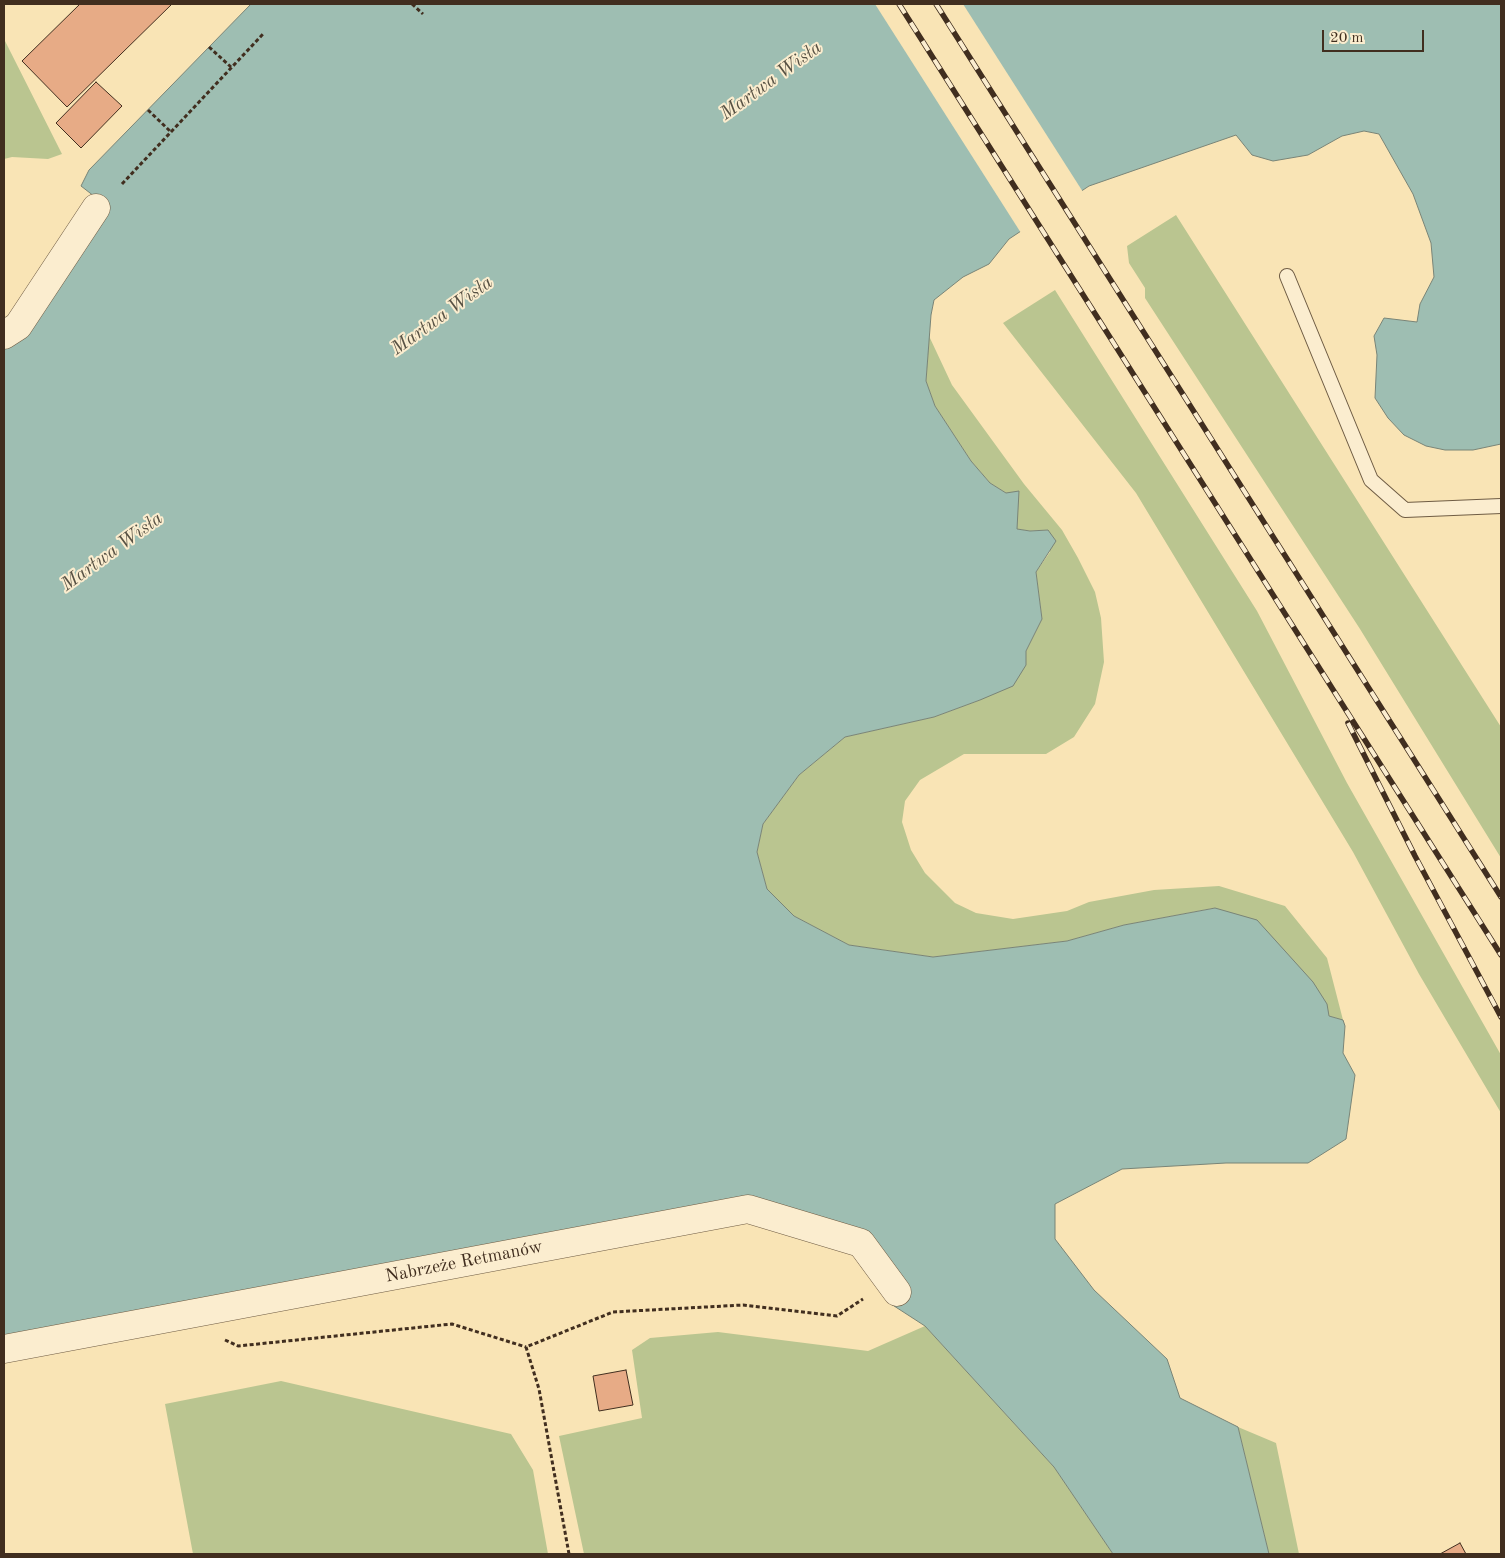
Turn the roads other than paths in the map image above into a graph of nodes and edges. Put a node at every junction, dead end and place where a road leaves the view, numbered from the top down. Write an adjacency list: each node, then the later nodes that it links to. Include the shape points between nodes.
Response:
1 (96, 208): 3 (street, via 18,326)
2 (1287, 276): 4 (lane, via 1371,480 1405,510)
3 (4, 335)
4 (1501, 506)
5 (893, 1288): 6 (street, Nabrzeże Retmanów, via 861,1243 748,1208)
6 (4, 1348)

